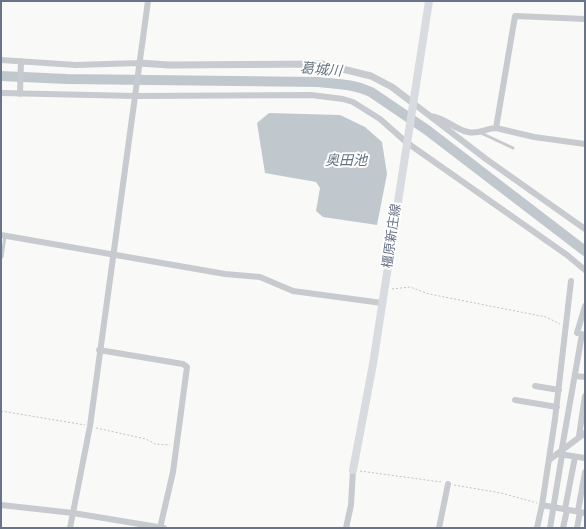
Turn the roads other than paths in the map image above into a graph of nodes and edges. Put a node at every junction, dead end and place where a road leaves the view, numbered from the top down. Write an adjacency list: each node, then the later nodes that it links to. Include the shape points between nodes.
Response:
1 (148, 1): 6 (street)
2 (429, 1): 10 (main road, 橿原新庄線)
3 (585, 20): 12 (street, via 515,16)
4 (1, 60): 5 (street)
5 (21, 63): 6 (street); 7 (street)
6 (139, 65): 9 (street); 10 (street, via 322,64 371,76 392,86)
7 (20, 92): 8 (street); 9 (street)
8 (1, 93)
9 (135, 94): 14 (street, via 311,95 343,99 354,102); 19 (street)
10 (413, 105): 11 (street); 14 (main road, 橿原新庄線)
11 (430, 116): 13 (street, via 443,118 467,132); 17 (street)
12 (496, 128): 13 (street); 15 (street, via 534,137)
13 (481, 133): 16 (lane)
14 (407, 138): 21 (street); 23 (main road, 橿原新庄線)
15 (585, 144)
16 (513, 148)
17 (585, 230)
18 (3, 235): 19 (street); 20 (lane)
19 (113, 255): 23 (street, via 225,274 245,275 272,281 288,290); 27 (street)
20 (2, 257)
21 (585, 270)
22 (572, 280): 25 (street)
23 (382, 303): 41 (main road, 橿原新庄線)
24 (585, 306): 26 (street)
25 (566, 330): 26 (street); 31 (street)
26 (581, 334): 28 (street)
27 (99, 350): 49 (street, via 90,426); 51 (street, via 183,364 187,367 173,472)
28 (575, 376): 29 (street); 37 (street)
29 (585, 377)
30 (535, 386): 31 (street)
31 (559, 390): 34 (street)
32 (585, 396): 36 (street)
33 (515, 400): 34 (street)
34 (557, 407): 40 (street)
35 (585, 433): 36 (street)
36 (579, 436): 37 (street)
37 (560, 452): 38 (street); 40 (street); 46 (street)
38 (575, 456): 39 (street); 47 (street)
39 (585, 458)
40 (548, 460): 45 (street)
41 (353, 470): 52 (street, via 351,505)
42 (585, 472): 48 (street)
43 (448, 484): 53 (street)
44 (1, 505): 49 (street)
45 (542, 505): 46 (street); 54 (street)
46 (554, 507): 47 (street); 55 (street)
47 (566, 509): 48 (street); 56 (street)
48 (581, 512): 57 (street)
49 (73, 513): 50 (street); 51 (street)
50 (70, 528)
51 (161, 528)
52 (346, 528)
53 (440, 528)
54 (537, 528)
55 (550, 528)
56 (563, 528)
57 (577, 528)

